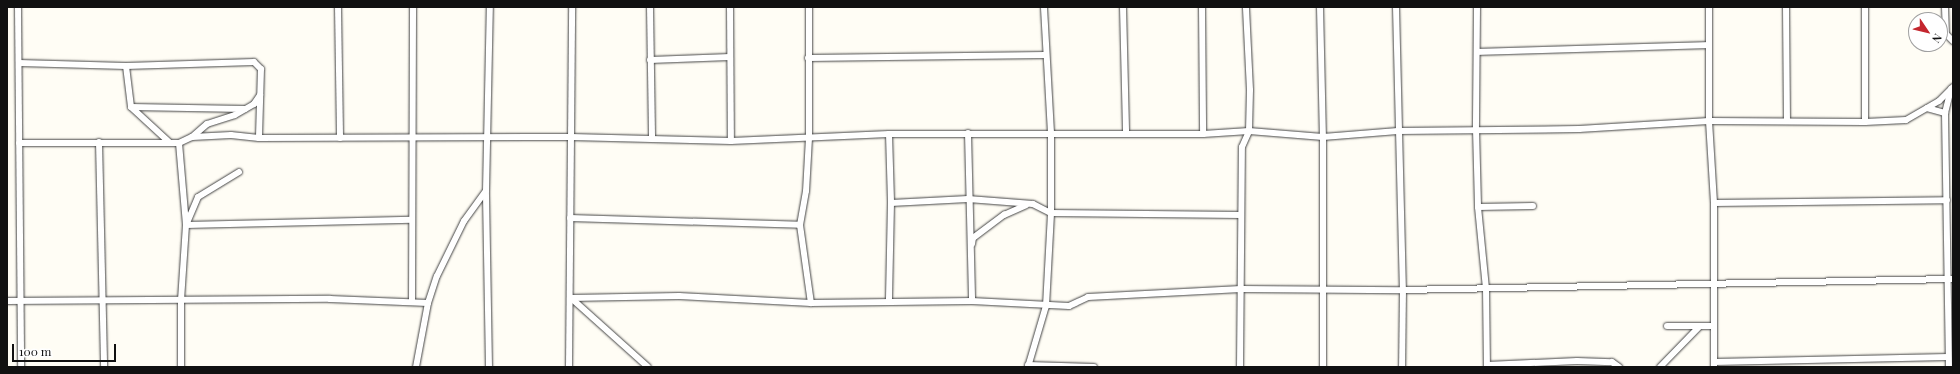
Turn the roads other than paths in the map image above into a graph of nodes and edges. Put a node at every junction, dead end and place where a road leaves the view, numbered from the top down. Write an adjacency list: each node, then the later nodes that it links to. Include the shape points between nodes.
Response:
1 (18, 7): 25 (street)
2 (338, 7): 49 (street)
3 (413, 7): 44 (street)
4 (490, 7): 50 (street)
5 (572, 7): 45 (street)
6 (650, 7): 24 (street)
7 (730, 7): 22 (street)
8 (809, 7): 23 (street)
9 (1044, 7): 21 (street)
10 (1123, 7): 41 (street)
11 (1202, 7): 43 (street)
12 (1246, 7): 37 (street, via 1250,90)
13 (1320, 7): 46 (street)
14 (1396, 7): 38 (street)
15 (1477, 7): 20 (street)
16 (1709, 7): 19 (street)
17 (1786, 7): 33 (street)
18 (1865, 7): 35 (street)
19 (1708, 45): 20 (street); 34 (street)
20 (1478, 52): 36 (street)
21 (1045, 55): 23 (street); 40 (street)
22 (730, 58): 24 (street); 53 (street)
23 (808, 58): 52 (street)
24 (650, 60): 51 (street)
25 (19, 63): 26 (street); 56 (street)
26 (126, 66): 28 (street, via 254,62 262,69); 29 (street)
27 (1952, 88): 30 (street, via 1939,101); 32 (street)
28 (260, 96): 31 (street, via 254,104); 48 (street)
29 (131, 107): 31 (street); 55 (street)
30 (1927, 108): 32 (street); 35 (street, via 1906,120)
31 (245, 109): 47 (street, via 207,124)
32 (1945, 113): 61 (street)
33 (1787, 120): 34 (street); 35 (street)
34 (1709, 121): 36 (street, via 1579,129); 63 (street)
35 (1865, 122)
36 (1476, 129): 38 (street); 66 (street)
37 (1248, 131): 43 (street); 46 (street); 68 (street, via 1242,147)
38 (1398, 131): 46 (street); 79 (street)
39 (968, 133): 40 (street); 42 (street); 60 (street)
40 (1051, 133): 41 (street); 67 (street)
41 (1126, 133): 43 (street)
42 (889, 134): 52 (street); 62 (street)
43 (1203, 134)
44 (412, 136): 49 (street); 50 (street); 70 (street)
45 (571, 137): 50 (street); 51 (street); 69 (street)
46 (1323, 137): 78 (street)
47 (192, 138): 48 (street, via 231,135); 57 (street)
48 (259, 138): 49 (street)
49 (340, 138)
50 (489, 138): 59 (street)
51 (652, 138): 53 (street)
52 (809, 138): 53 (street); 72 (street, via 806,191)
53 (731, 141)
54 (99, 142): 55 (street); 56 (street); 83 (street)
55 (169, 142): 57 (street)
56 (20, 143): 82 (street)
57 (179, 143): 71 (street)
58 (239, 172): 71 (street, via 198,197)
59 (486, 190): 88 (street, via 449,247); 102 (street)
60 (968, 199): 62 (street); 64 (street); 73 (street)
61 (1947, 200): 63 (street); 74 (street)
62 (891, 203): 85 (street)
63 (1714, 203): 75 (street)
64 (1028, 205): 67 (street, via 1033,204); 73 (street, via 1004,215 973,238)
65 (1533, 206): 66 (street)
66 (1478, 207): 76 (street)
67 (1051, 213): 68 (street); 90 (street)
68 (1241, 215): 77 (street)
69 (570, 218): 72 (street); 80 (street)
70 (412, 220): 71 (street); 87 (street)
71 (186, 225): 84 (street)
72 (800, 226): 89 (street)
73 (971, 247): 86 (street)
74 (1951, 279): 75 (street); 94 (street)
75 (1715, 284): 76 (street); 93 (street)
76 (1486, 288): 79 (street); 97 (street)
77 (1241, 289): 78 (street); 90 (street, via 1088,297 1069,306); 106 (street)
78 (1324, 290): 79 (street); 107 (street)
79 (1403, 290): 108 (street)
80 (571, 298): 89 (street, via 679,296); 103 (street); 104 (street)
81 (7, 301): 82 (street)
82 (21, 301): 83 (street); 98 (street)
83 (104, 301): 84 (street); 99 (street)
84 (181, 301): 87 (street, via 330,299); 100 (street)
85 (890, 301): 86 (street); 89 (street)
86 (972, 301): 90 (street)
87 (412, 302): 88 (street)
88 (428, 303): 101 (street)
89 (810, 303)
90 (1046, 306): 96 (street)
91 (1667, 326): 92 (street)
92 (1700, 326): 93 (street); 110 (street)
93 (1713, 326): 95 (street)
94 (1948, 357): 95 (street); 111 (street)
95 (1714, 364)
96 (1028, 366): 105 (street)
97 (1487, 366): 109 (street, via 1577,361 1612,362)
98 (21, 367)
99 (104, 367)
100 (181, 367)
101 (416, 367)
102 (488, 367)
103 (569, 367)
104 (648, 367)
105 (1094, 367)
106 (1240, 367)
107 (1323, 367)
108 (1402, 367)
109 (1619, 367)
110 (1660, 367)
111 (1949, 367)

